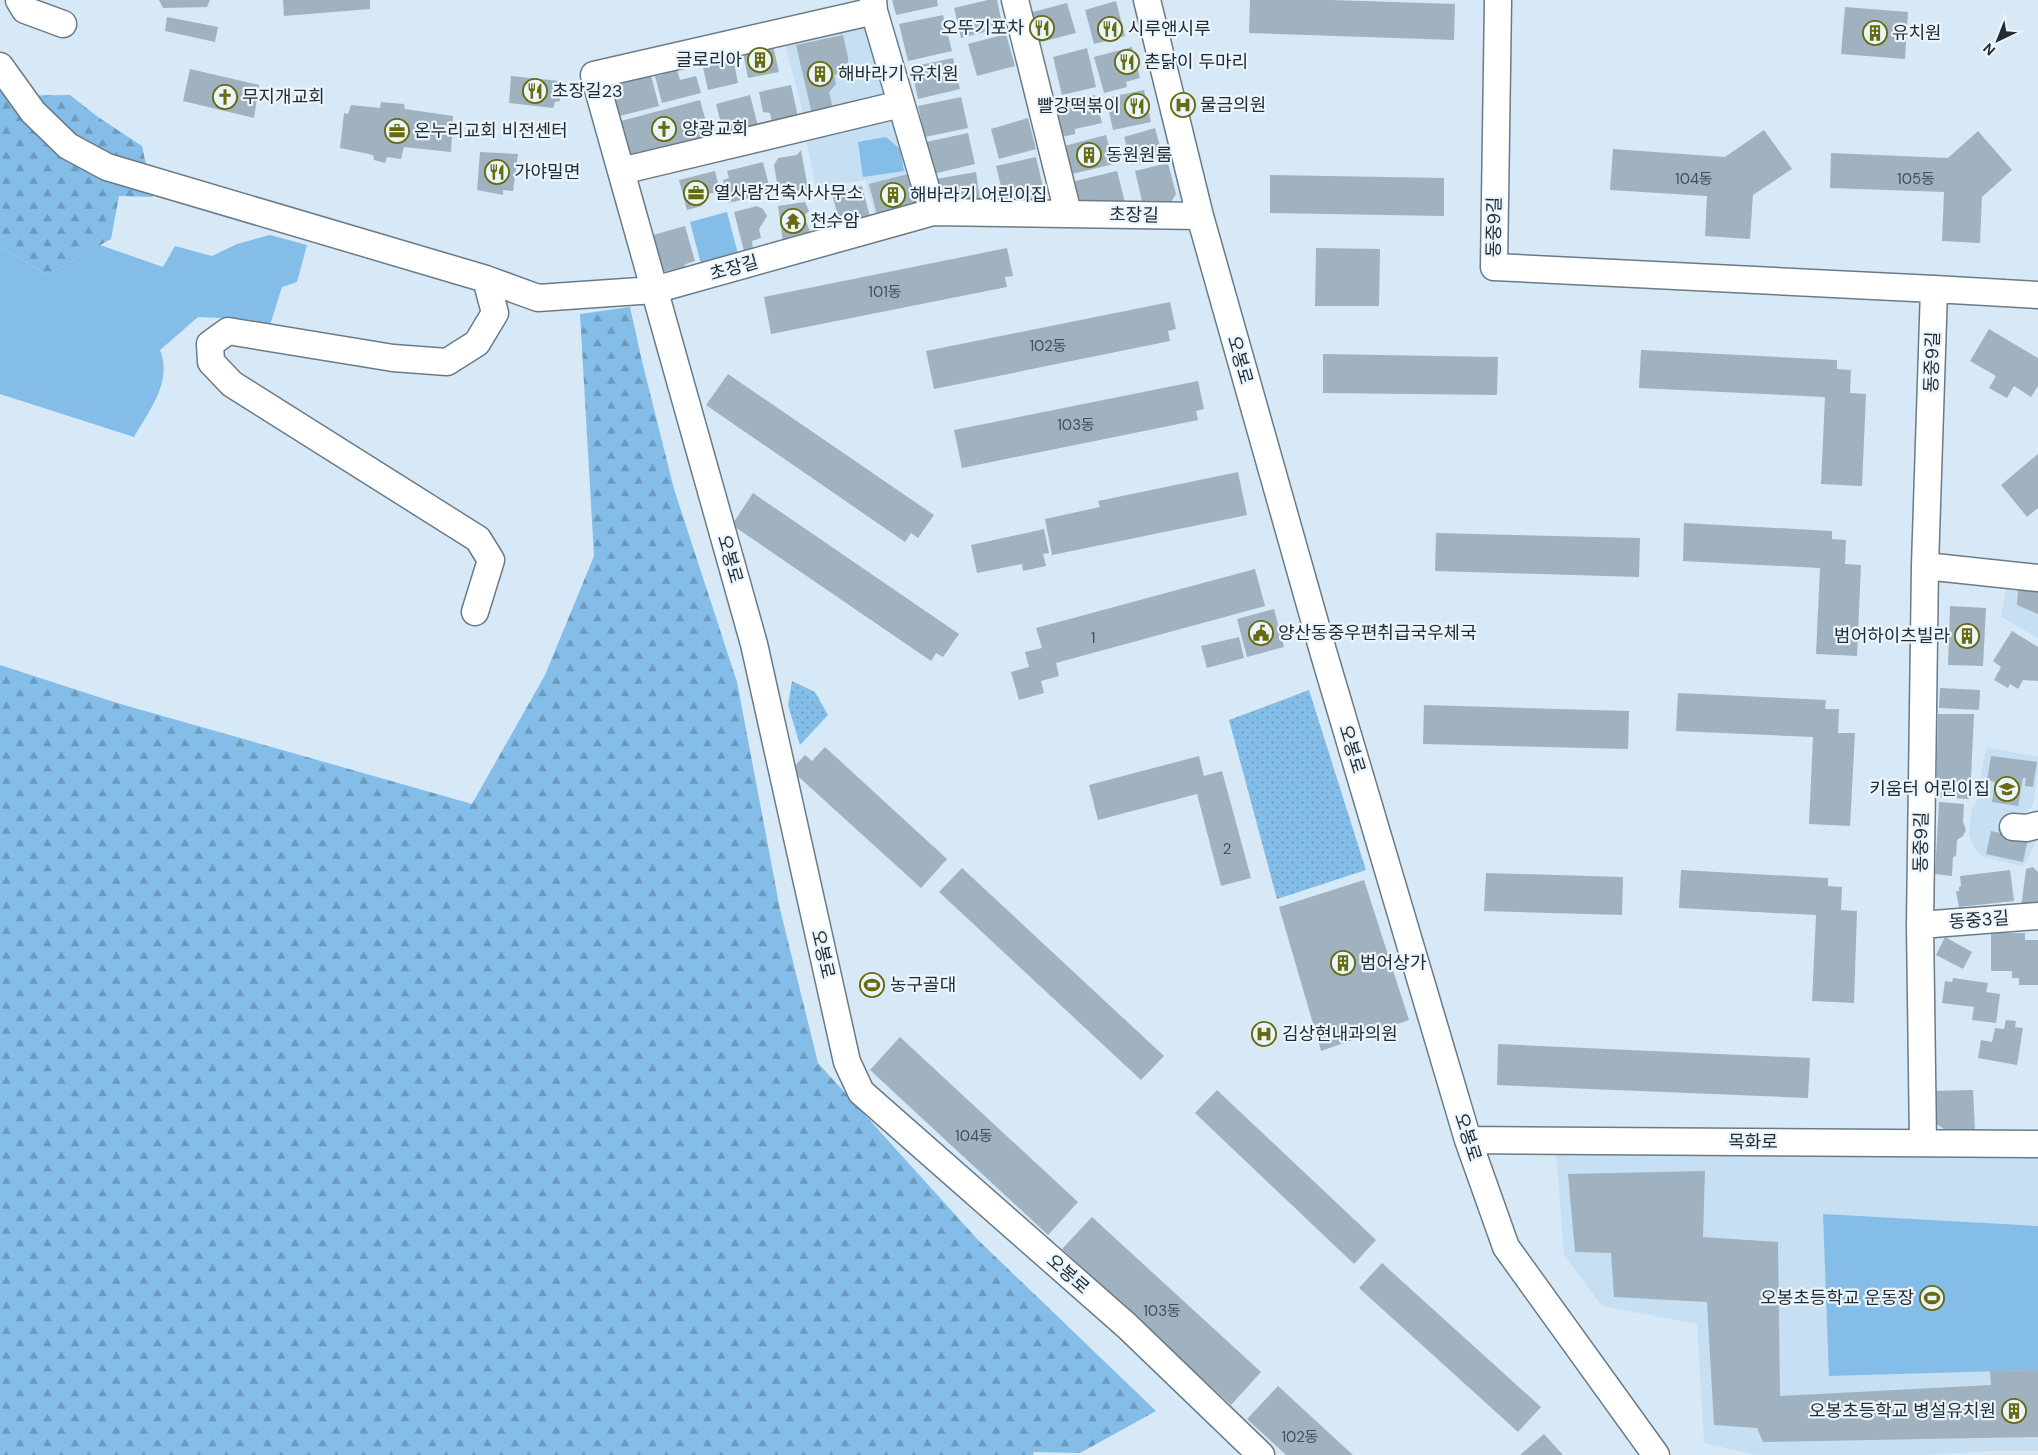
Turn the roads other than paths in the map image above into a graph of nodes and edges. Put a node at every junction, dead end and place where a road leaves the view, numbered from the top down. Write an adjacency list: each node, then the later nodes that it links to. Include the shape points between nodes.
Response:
1 (20, 0): 6 (street, via 25,10)
2 (1015, 0): 11 (street)
3 (1147, 0): 12 (street, 오봉로)
4 (1498, 0): 14 (street, 동중9길, via 1494,267)
5 (874, 5): 8 (street); 9 (street, via 594,75)
6 (63, 24)
7 (0, 66): 13 (street, 초장길, via 33,112 68,146 107,167)
8 (901, 104): 9 (street); 10 (street)
9 (621, 171): 15 (street)
10 (932, 212): 11 (street, 초장길); 15 (street, 초장길)
11 (1068, 213): 12 (street, 초장길)
12 (1200, 216): 22 (street, 오봉로, via 1323,651)
13 (486, 280): 15 (street, 초장길, via 538,298); 19 (street, via 495,313 477,343 447,362 393,358 228,331 210,344 211,362 232,384 478,539 491,560)
14 (1934, 289): 16 (street); 17 (street, 동중9길)
15 (654, 290): 25 (street, 오봉로, via 754,644 847,1062 854,1080 862,1092 1127,1326)
16 (2038, 295)
17 (1926, 566): 18 (street); 21 (street, 동중9길)
18 (2038, 578)
19 (475, 612)
20 (2038, 916): 21 (street, 동중3길)
21 (1920, 925): 23 (street, 동중9길)
22 (1468, 1140): 23 (street, 목화로); 26 (street, 오봉로, via 1506,1247)
23 (1923, 1143): 24 (street, 목화로)
24 (2038, 1144)
25 (1261, 1455)
26 (1656, 1455)

